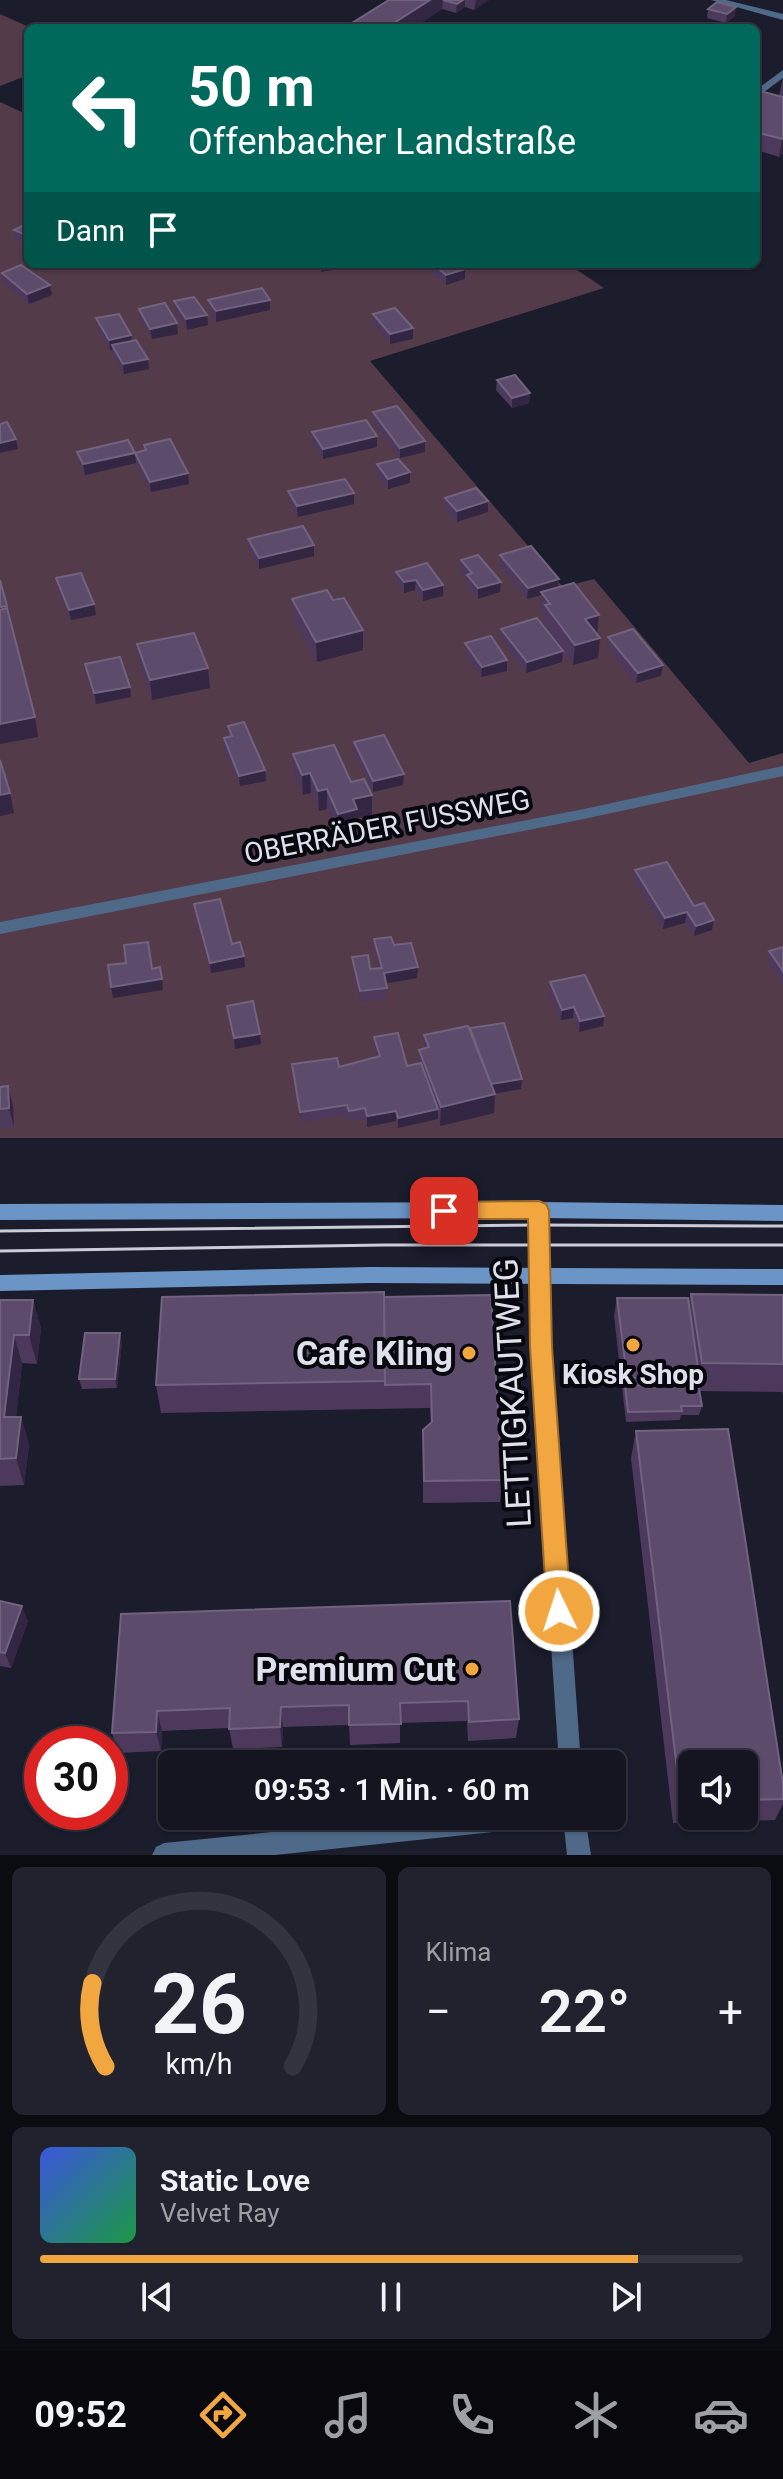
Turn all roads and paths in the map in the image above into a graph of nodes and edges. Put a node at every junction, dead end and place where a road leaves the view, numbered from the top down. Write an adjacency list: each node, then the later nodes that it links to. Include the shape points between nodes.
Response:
1 (715, 0): 2 (street)
2 (783, 17)
3 (783, 73): 4 (street)
4 (760, 92)
5 (783, 771): 6 (street, OBERRÄDER FUSSWEG)
6 (0, 928)
7 (539, 1210): 8 (main road); 9 (main road); 10 (street, LETTIGKAUTWEG)
8 (0, 1212)
9 (783, 1213)
10 (538, 1277): 11 (main road); 12 (main road); 13 (street, LETTIGKAUTWEG)
11 (783, 1277)
12 (0, 1283)
13 (569, 1750)
14 (406, 1830): 16 (street)
15 (576, 1830): 17 (street)
16 (164, 1855)
17 (579, 1855)

